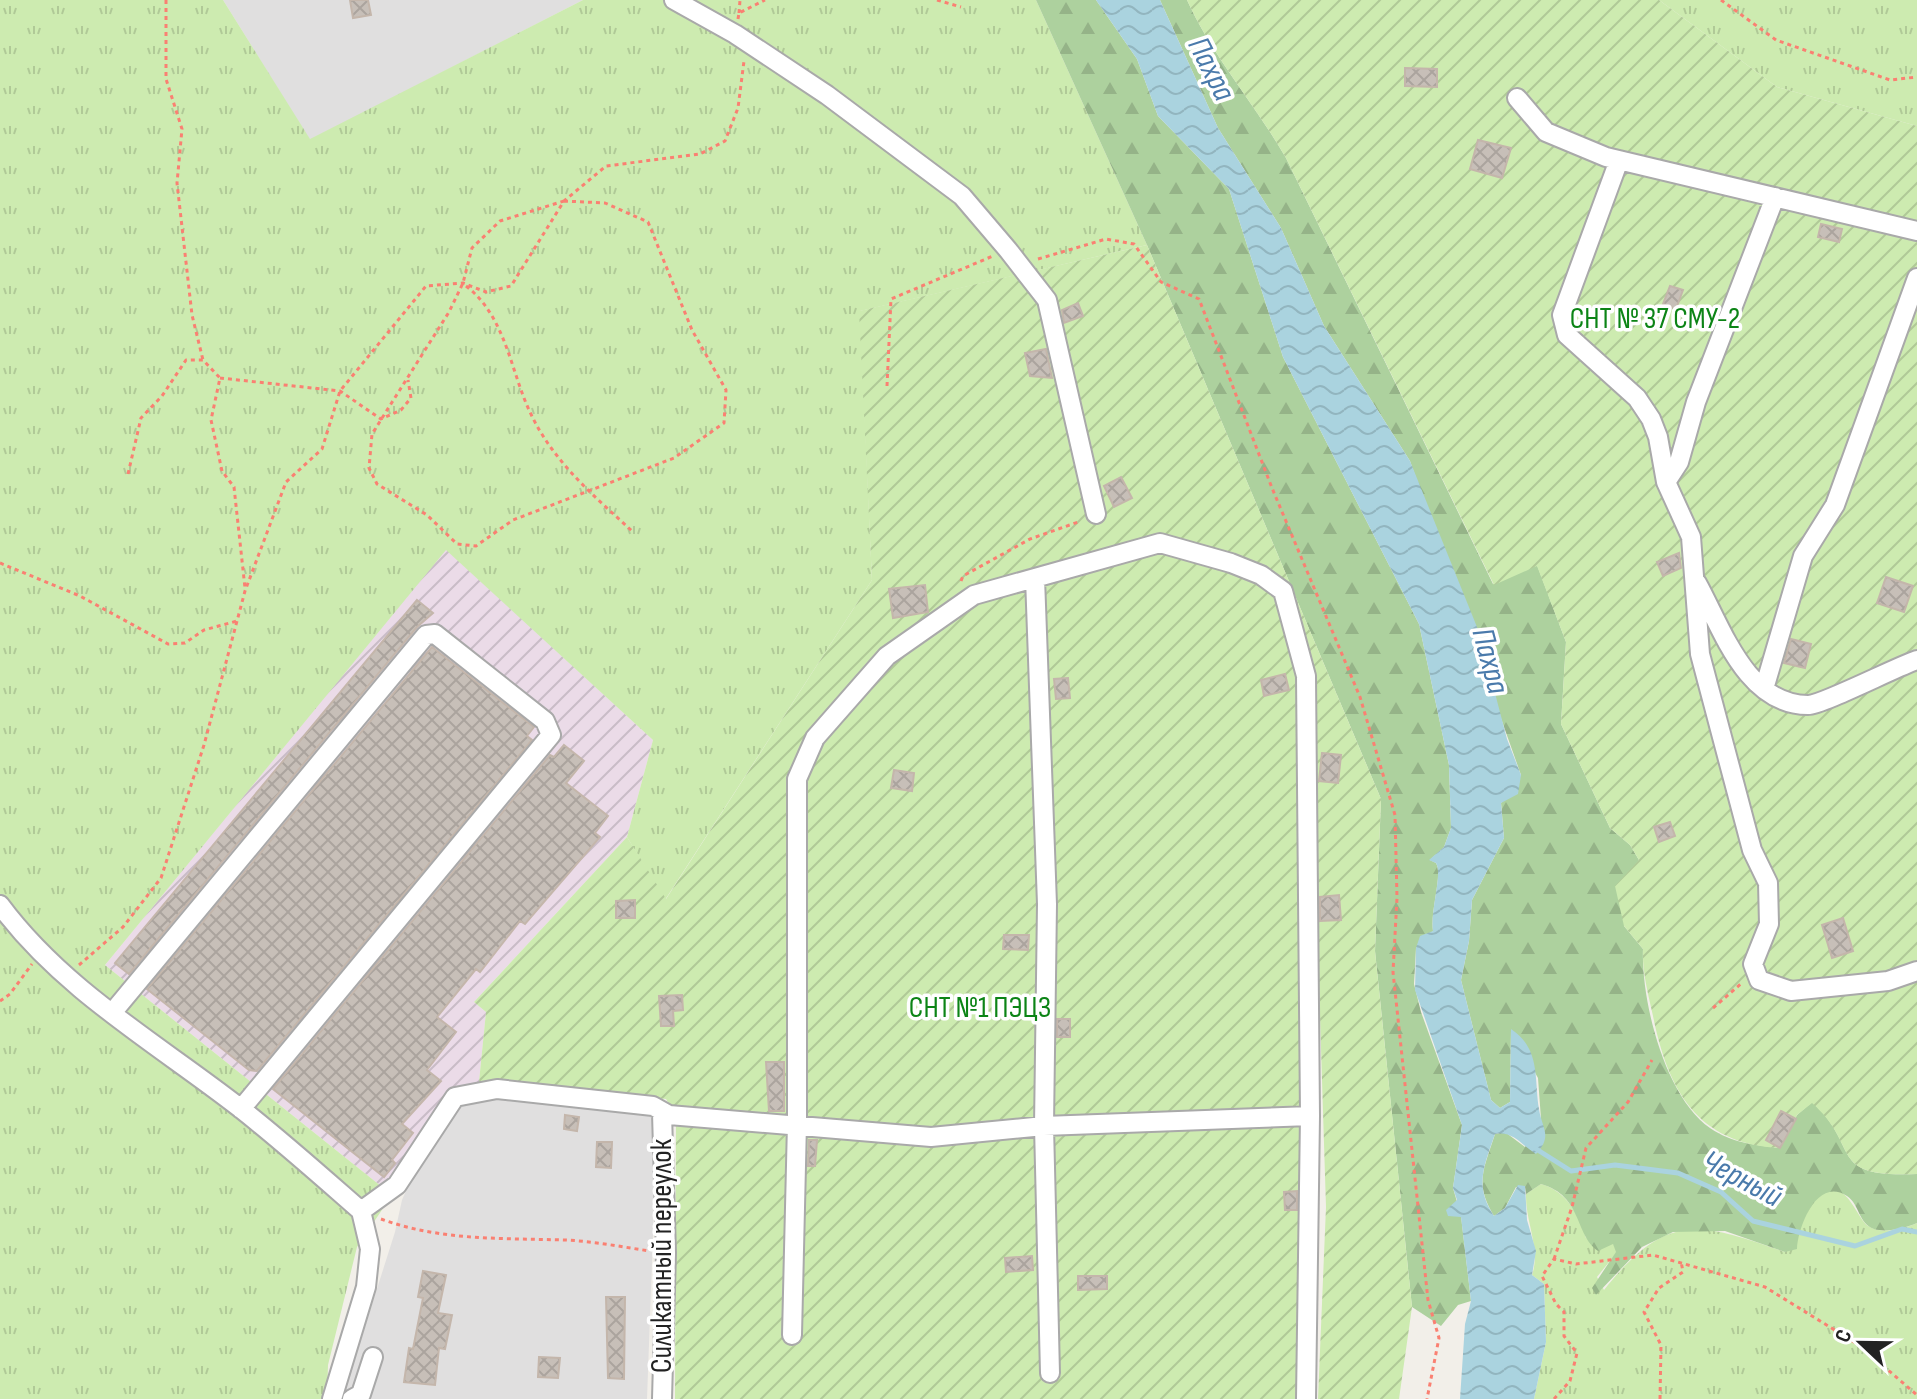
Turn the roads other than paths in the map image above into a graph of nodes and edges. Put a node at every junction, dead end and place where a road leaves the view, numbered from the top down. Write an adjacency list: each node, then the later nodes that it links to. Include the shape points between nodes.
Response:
1 (674, 0): 8 (street, via 827,95 962,196 1008,250 1047,300)
2 (1517, 98): 3 (street, via 1546,132)
3 (1619, 160): 4 (street); 7 (street, via 1562,315 1567,335 1637,398 1651,419)
4 (1775, 197): 5 (street); 7 (street, via 1696,402 1679,462)
5 (1917, 231)
6 (1917, 278): 12 (street, via 1835,505 1803,556)
7 (1666, 482): 10 (street, via 1691,537)
8 (1096, 514)
9 (1035, 578): 18 (street, via 1160,543 1231,563 1283,591 1306,676); 19 (street, via 963,601 887,656 815,738 797,779); 20 (street, via 1047,904)
10 (1696, 581): 12 (street, via 1746,672); 14 (street, via 1700,654 1752,850 1768,883 1769,924 1753,964 1759,980 1791,991 1888,981)
11 (1917, 660): 12 (street, via 1810,705)
12 (1764, 689)
13 (0, 905): 15 (street, via 38,951)
14 (1917, 971)
15 (112, 1013): 16 (street); 16 (street, via 426,635 435,634 545,721 551,735)
16 (241, 1109): 21 (street)
17 (662, 1113): 19 (street); 21 (street, via 653,1106 497,1089 455,1097 397,1185); 27 (street, Силикатный переулок)
18 (1310, 1116): 20 (street); 28 (street)
19 (797, 1123): 20 (street, via 931,1137); 22 (street)
20 (1044, 1126): 24 (street)
21 (361, 1211): 25 (street, via 370,1249 366,1287)
22 (792, 1335)
23 (373, 1357): 26 (street, via 361,1394)
24 (1050, 1373)
25 (332, 1399)
26 (352, 1399)
27 (662, 1399)
28 (1306, 1399)

